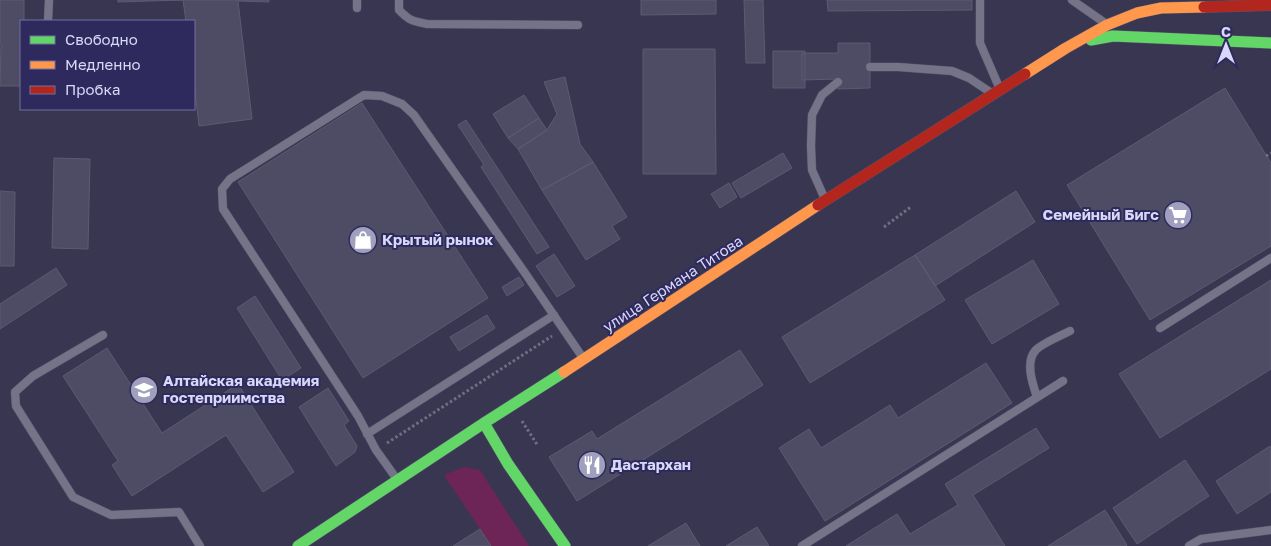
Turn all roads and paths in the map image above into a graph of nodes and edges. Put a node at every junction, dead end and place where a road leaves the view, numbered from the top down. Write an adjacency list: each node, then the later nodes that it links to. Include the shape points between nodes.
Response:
1 (49, 0): 7 (lane)
2 (399, 0): 8 (lane, via 399,10 408,19 427,24)
3 (980, 0): 14 (lane, via 980,43)
4 (1072, 0): 9 (lane)
5 (1144, 0): 9 (street)
6 (1271, 5): 9 (street, via 1161,8)
7 (48, 20)
8 (578, 25)
9 (1106, 25): 11 (street)
10 (1271, 43): 11 (street, via 1113,36)
11 (1066, 48): 14 (street, улица Германа Титова)
12 (870, 67): 14 (lane, via 952,71)
13 (838, 82): 17 (lane, via 822,95 812,115 812,170)
14 (997, 92): 17 (street, улица Германа Титова)
15 (1271, 153): 16 (path)
16 (1266, 156)
17 (825, 200): 26 (street, улица Германа Титова)
18 (912, 206): 19 (path)
19 (884, 227)
20 (1271, 258): 22 (lane)
21 (554, 316): 23 (lane); 31 (lane); 31 (lane, via 414,115 402,104 382,96 364,95 230,179 222,189 222,209)
22 (1160, 328)
23 (564, 329): 26 (lane); 33 (path)
24 (1070, 331): 28 (lane, via 1035,350 1031,359 1031,379)
25 (103, 335): 36 (lane, via 33,376 15,392 16,406 73,497 111,515 179,512)
26 (584, 360): 30 (street, улица Германа Титова)
27 (1063, 381): 28 (lane)
28 (1037, 397): 39 (lane)
29 (522, 420): 32 (path)
30 (484, 423): 34 (street, улица Германа Титова); 38 (street, via 508,464)
31 (367, 434): 33 (lane)
32 (538, 446)
33 (376, 450): 34 (lane)
34 (397, 480): 37 (street, улица Германа Титова)
35 (1271, 530): 40 (lane, via 1201,539)
36 (200, 546)
37 (298, 546)
38 (565, 546)
39 (802, 546)
40 (1189, 546)

